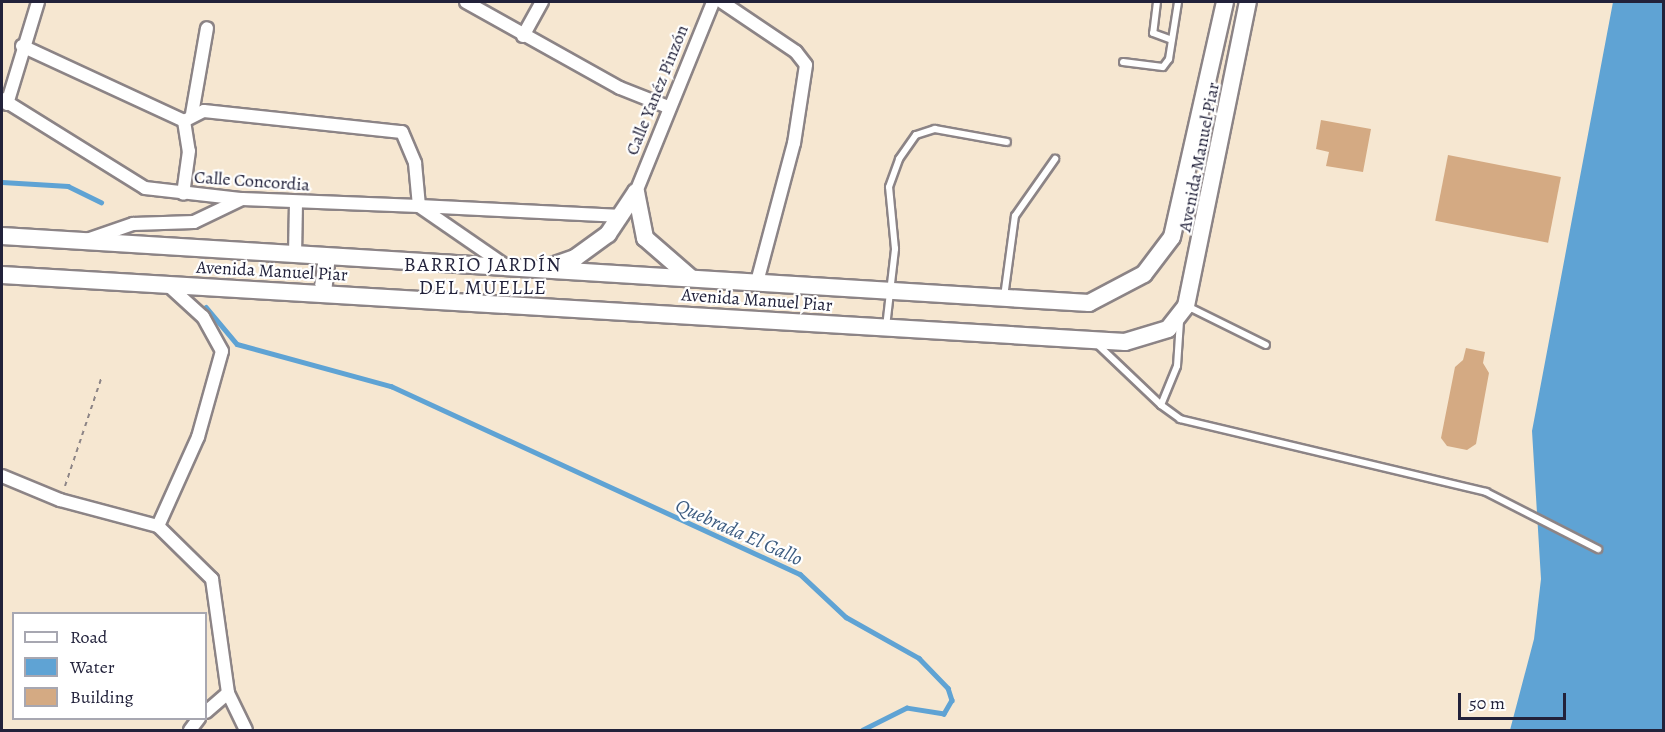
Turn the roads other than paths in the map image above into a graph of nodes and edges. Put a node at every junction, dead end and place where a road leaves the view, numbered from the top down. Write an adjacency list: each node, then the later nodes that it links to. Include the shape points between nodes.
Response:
1 (38, 2): 13 (street)
2 (466, 2): 11 (street)
3 (542, 2): 11 (street)
4 (713, 2): 16 (street, Calle Yanéz Pinzón)
5 (722, 2): 34 (street, via 796,52 806,66 794,143)
6 (1157, 2): 12 (lane, via 1153,33)
7 (1178, 2): 12 (lane)
8 (1225, 2): 38 (street, Avenida Manuel Piar, via 1181,215 1162,255 1128,285 1089,303)
9 (1248, 2): 39 (street, Avenida Manuel Piar)
10 (207, 28): 17 (street)
11 (523, 36): 16 (street, via 620,88)
12 (1172, 40): 14 (lane, via 1163,67)
13 (22, 46): 15 (street); 17 (street)
14 (1123, 62)
15 (4, 102): 21 (street, Calle Concordia, via 145,188)
16 (668, 107): 20 (street, Calle Yanéz Pinzón)
17 (188, 118): 21 (street, via 189,151); 24 (street, via 204,111 402,132 415,163)
18 (1007, 142): 36 (lane, via 935,129 916,135 889,187 895,249)
19 (1054, 159): 38 (lane, via 1016,216)
20 (636, 192): 25 (street); 33 (street, via 645,238)
21 (183, 194): 22 (street, Calle Concordia)
22 (242, 199): 23 (street, Calle Concordia); 27 (street, via 194,222 133,224)
23 (296, 203): 24 (street, Calle Concordia); 28 (street)
24 (419, 206): 25 (street, Calle Concordia); 30 (street)
25 (622, 216): 31 (street, via 592,248)
26 (2, 236): 27 (street, Avenida Manuel Piar)
27 (87, 240): 28 (street, Avenida Manuel Piar)
28 (295, 255): 29 (street, Avenida Manuel Piar)
29 (327, 257): 30 (street, Avenida Manuel Piar); 37 (street)
30 (507, 267): 31 (street, Avenida Manuel Piar)
31 (545, 269): 33 (street, Avenida Manuel Piar)
32 (2, 275): 35 (street, Avenida Manuel Piar)
33 (691, 278): 34 (street, Avenida Manuel Piar)
34 (757, 282): 36 (street, Avenida Manuel Piar)
35 (168, 285): 37 (street, Avenida Manuel Piar); 45 (street, via 203,317 222,351 198,437)
36 (890, 290): 38 (street, Avenida Manuel Piar); 40 (lane)
37 (323, 293): 40 (street, Avenida Manuel Piar)
38 (1004, 297)
39 (1183, 313): 41 (street, Avenida Manuel Piar, via 1168,329 1125,342); 42 (lane); 43 (lane, via 1177,366)
40 (886, 328): 41 (street, Avenida Manuel Piar)
41 (1093, 341): 43 (lane)
42 (1266, 345)
43 (1161, 405): 46 (lane, via 1197,424 1486,492)
44 (2, 476): 45 (street, via 60,501)
45 (158, 526): 47 (street, via 212,579)
46 (1598, 549)
47 (228, 693): 48 (street); 49 (street)
48 (207, 711)
49 (246, 730)

